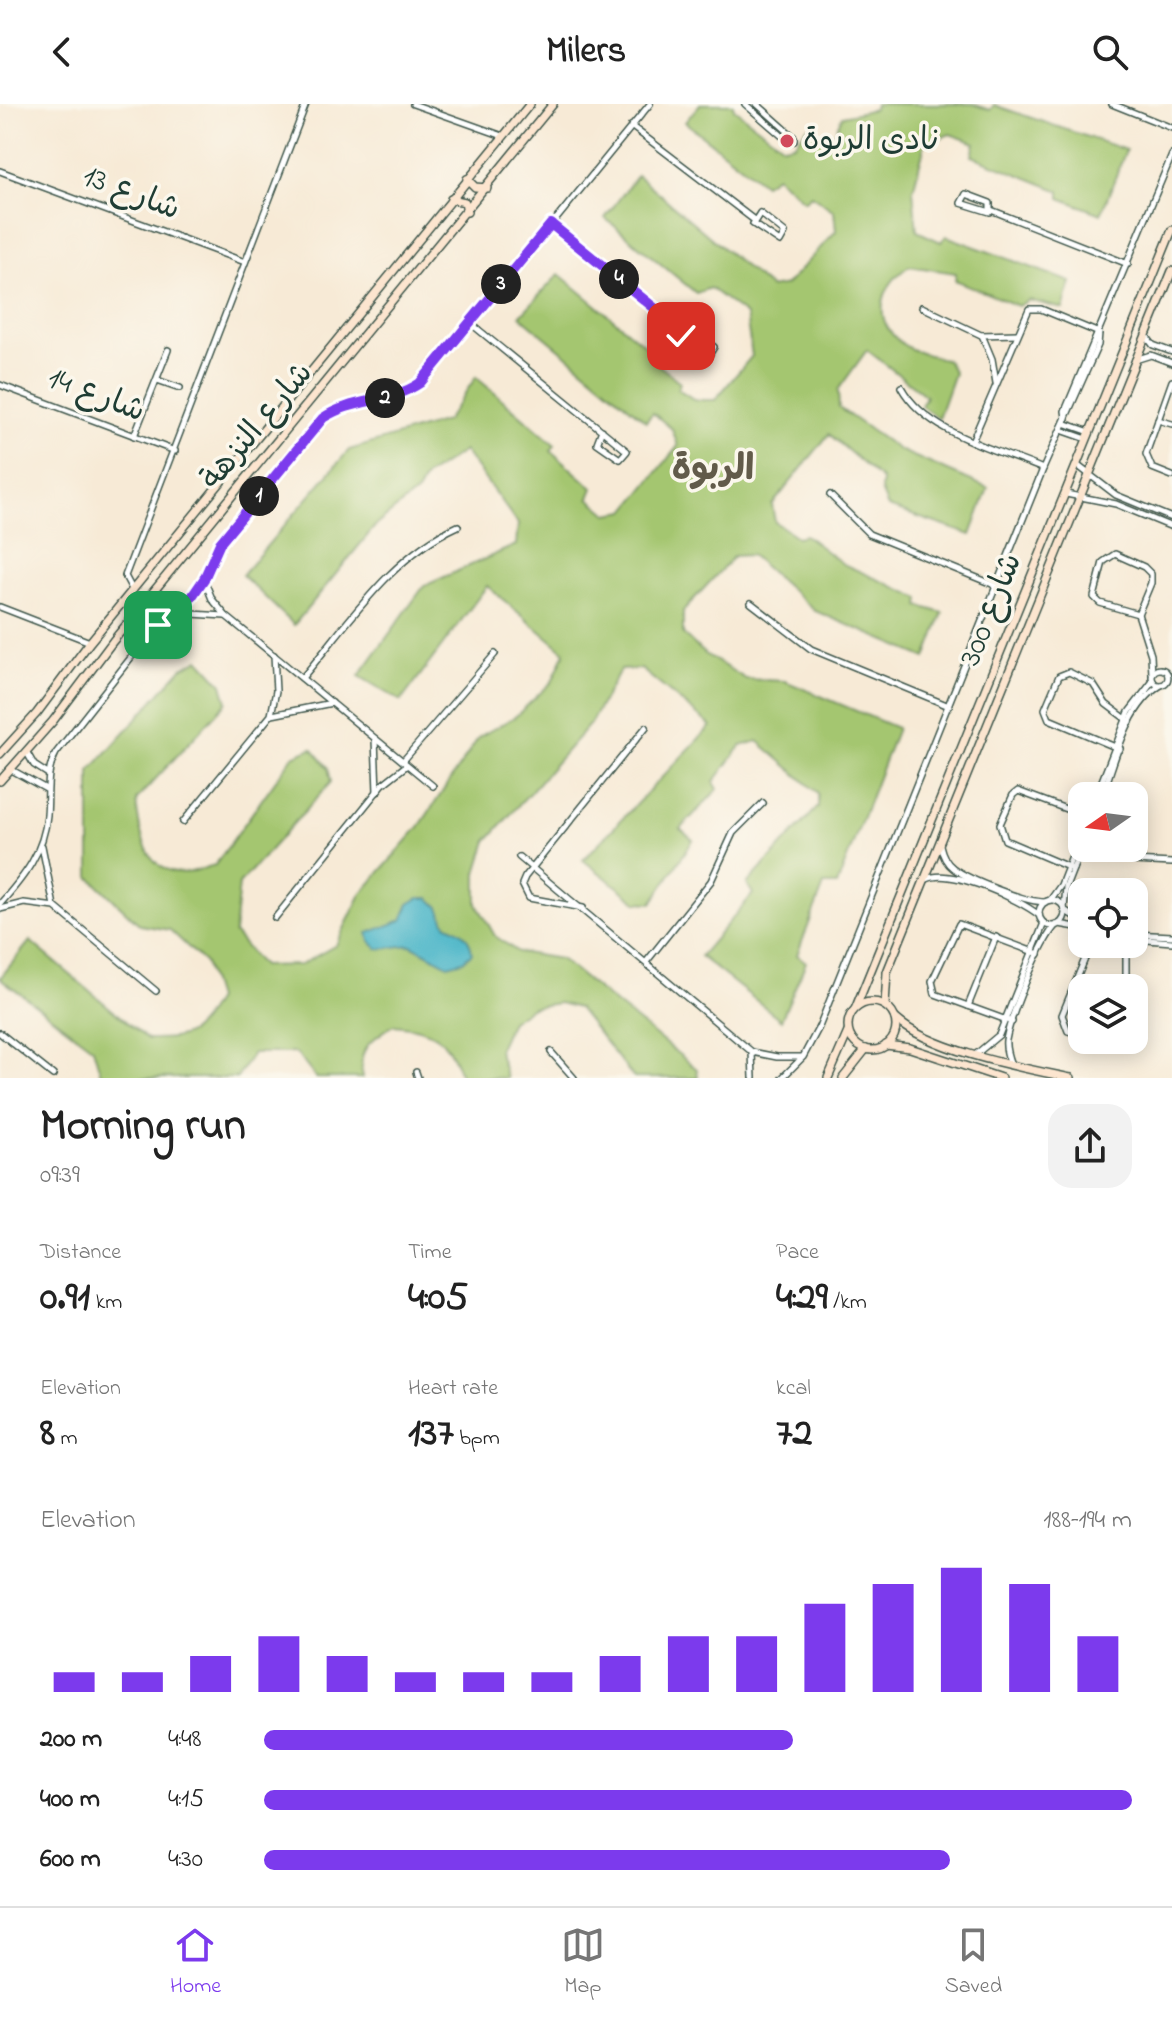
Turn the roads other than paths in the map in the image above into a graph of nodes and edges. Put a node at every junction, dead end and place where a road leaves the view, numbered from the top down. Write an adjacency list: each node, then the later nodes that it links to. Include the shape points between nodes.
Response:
1 (306, 104): 24 (street)
2 (413, 104): 13 (street)
3 (530, 104): 13 (street, شارع النزهة)
4 (553, 104): 17 (street, شارع النزهة)
5 (650, 104): 11 (street)
6 (745, 104): 10 (street)
7 (757, 104): 9 (street)
8 (1112, 104): 12 (street)
9 (769, 114): 10 (street); 10 (street, via 794,141)
10 (764, 121)
11 (631, 126): 21 (street); 22 (street)
12 (1172, 128)
13 (503, 136): 16 (street, شارع النزهة)
14 (1172, 155): 25 (street)
15 (1, 173): 24 (street, شارع 13)
16 (467, 179): 17 (street, via 475,187); 18 (street, شارع النزهة)
17 (487, 188): 20 (street, شارع النزهة)
18 (450, 200): 20 (street, via 460,199); 65 (street, شارع النزهة)
19 (991, 210): 19 (street, via 990,203 963,195 963,204 989,214); 25 (street)
20 (467, 212): 66 (street, شارع النزهة)
21 (754, 220): 21 (street, via 775,242 785,235 761,213)
22 (551, 224): 28 (street); 29 (street)
23 (1172, 230): 49 (street, شارع 300)
24 (245, 262): 52 (street)
25 (1128, 264): 30 (street)
26 (1172, 271): 32 (street, شارع 300)
27 (922, 307): 33 (street)
28 (469, 322): 47 (street); 68 (street, via 420,383 323,418 220,543)
29 (684, 332): 29 (street, via 683,341 708,357 712,345 690,327)
30 (1099, 333): 31 (street, via 1035,307); 45 (street)
31 (1017, 334): 33 (street); 40 (street)
32 (1146, 334): 35 (street, via 1153,345); 36 (street, شارع 300)
33 (981, 335): 40 (street)
34 (168, 350): 38 (street)
35 (1172, 352)
36 (1135, 361): 37 (street, via 1151,355); 55 (street, شارع 300)
37 (1172, 363)
38 (157, 380): 43 (street); 50 (street)
39 (1172, 381): 44 (street)
40 (996, 384): 51 (street)
41 (0, 385): 50 (street, شارع 14)
42 (901, 387): 51 (street, via 917,411)
43 (180, 388)
44 (1158, 420): 46 (street); 56 (street, via 1146,458 1152,468)
45 (1065, 421): 48 (street); 49 (street)
46 (1172, 424)
47 (602, 430): 47 (street, via 597,443 620,459 627,451)
48 (1061, 430): 49 (street); 54 (street)
49 (1088, 436): 53 (street, شارع 300)
50 (137, 437): 52 (street, شارع 14)
51 (973, 439): 54 (street)
52 (175, 451): 71 (street, via 125,576)
53 (1077, 465): 55 (street); 58 (street, شارع 300)
54 (1043, 469): 69 (street)
55 (1090, 472): 57 (street); 60 (street, شارع 300)
56 (1172, 476)
57 (1104, 487): 61 (street); 62 (street)
58 (1066, 494): 60 (street); 89 (street, شارع 300)
59 (830, 495): 69 (street, via 869,534)
60 (1079, 499): 61 (street); 90 (street, شارع 300)
61 (1102, 501): 64 (street)
62 (1172, 518)
63 (458, 526): 82 (street, via 423,544 393,570)
64 (1172, 527)
65 (162, 557): 66 (street, via 164,564); 67 (street, شارع النزهة)
66 (174, 567): 70 (street, شارع النزهة)
67 (145, 578): 70 (street, via 156,581); 71 (street, شارع النزهة)
68 (204, 579): 74 (street); 76 (street)
69 (997, 586): 85 (street)
70 (158, 588): 93 (street, شارع النزهة)
71 (134, 592): 77 (street, شارع النزهة)
72 (751, 603): 85 (street, via 811,649)
73 (0, 607): 77 (street)
74 (174, 613): 76 (street); 99 (street, via 113,678 56,753)
75 (1138, 614): 75 (street, via 1094,597 1109,555 1151,574); 80 (street)
76 (226, 616): 79 (street)
77 (90, 642): 94 (street, شارع النزهة)
78 (495, 654): 97 (street)
79 (274, 655): 82 (street); 86 (street)
80 (1151, 655): 81 (street); 83 (street)
81 (1167, 677): 83 (street); 83 (street, via 1155,670); 87 (street)
82 (302, 678): 84 (street)
83 (1152, 678): 87 (street, via 1136,698)
84 (332, 703): 86 (street); 91 (street)
85 (949, 706): 155 (street)
86 (271, 715): 107 (street)
87 (1128, 721): 92 (street); 92 (street, via 1106,704 1093,684 1069,672 1059,676 1047,716)
88 (646, 727): 116 (street)
89 (968, 733): 90 (street, via 974,739); 96 (street, شارع 300)
90 (985, 733): 95 (street, شارع 300)
91 (375, 738): 97 (street); 104 (street)
92 (1117, 748): 101 (street)
93 (26, 751): 98 (street, شارع النزهة); 99 (street)
94 (0, 754)
95 (976, 756): 96 (street, via 970,751); 108 (street, شارع 300)
96 (958, 758): 136 (street, شارع 300)
97 (405, 763): 102 (street); 104 (street)
98 (10, 769): 100 (street, شارع النزهة); 103 (street)
99 (48, 774): 103 (street)
100 (0, 781)
101 (1104, 782)
102 (433, 786)
103 (47, 790): 109 (street)
104 (377, 792): 127 (street)
105 (763, 803): 135 (street, via 733,833 711,881)
106 (1068, 810): 117 (street, via 1018,791 1000,824 1005,840)
107 (183, 822)
108 (940, 845): 115 (street); 119 (street, شارع 300)
109 (42, 846): 121 (street); 122 (street)
110 (519, 857): 116 (street)
111 (1072, 862): 117 (street)
112 (1073, 862): 117 (street)
113 (1148, 862): 114 (street)
114 (1172, 863)
115 (949, 864): 118 (street); 120 (street, via 1028,900)
116 (532, 867): 123 (street); 123 (street, via 522,884 529,898)
117 (1070, 868): 120 (street); 124 (street)
118 (944, 874): 119 (street); 126 (street)
119 (927, 879): 137 (street, شارع 300)
120 (1048, 901): 124 (street, via 1059,902); 126 (street)
121 (0, 906): 122 (street)
122 (55, 907): 138 (street)
123 (583, 908): 135 (street)
124 (1064, 910): 125 (street); 129 (street)
125 (1068, 912)
126 (1039, 915): 128 (street)
127 (275, 918)
128 (1044, 923): 129 (street); 134 (street)
129 (1057, 924): 130 (street); 134 (street)
130 (1068, 926)
131 (996, 937): 134 (street); 141 (street); 141 (street, via 956,925 932,981 935,994)
132 (1148, 938): 133 (street)
133 (1172, 939)
134 (1036, 953): 144 (street)
135 (647, 961): 153 (street)
136 (866, 984): 137 (street); 142 (street, شارع 300)
137 (884, 984): 140 (street, شارع 300)
138 (156, 991)
139 (1068, 1000): 145 (street, via 1062,1015)
140 (885, 1005): 142 (street, via 867,1002); 143 (street)
141 (968, 1006): 144 (street)
142 (856, 1007): 146 (street)
143 (895, 1018): 147 (street); 149 (street, via 894,1036)
144 (1009, 1021): 154 (street, via 995,1041); 156 (street, via 1006,1047)
145 (1068, 1031)
146 (848, 1032): 150 (street); 161 (street)
147 (914, 1032): 151 (street, via 908,1039); 154 (street)
148 (0, 1033): 157 (street)
149 (886, 1045): 150 (street); 151 (street)
150 (866, 1049): 162 (street)
151 (916, 1050): 163 (street)
152 (551, 1052): 158 (street)
153 (752, 1052): 155 (street); 159 (street)
154 (975, 1055): 156 (street)
155 (803, 1057): 160 (street)
156 (1011, 1065): 164 (street)
157 (53, 1075)
158 (574, 1078)
159 (753, 1078)
160 (782, 1078)
161 (828, 1078)
162 (843, 1078)
163 (1001, 1078)
164 (1071, 1078)

